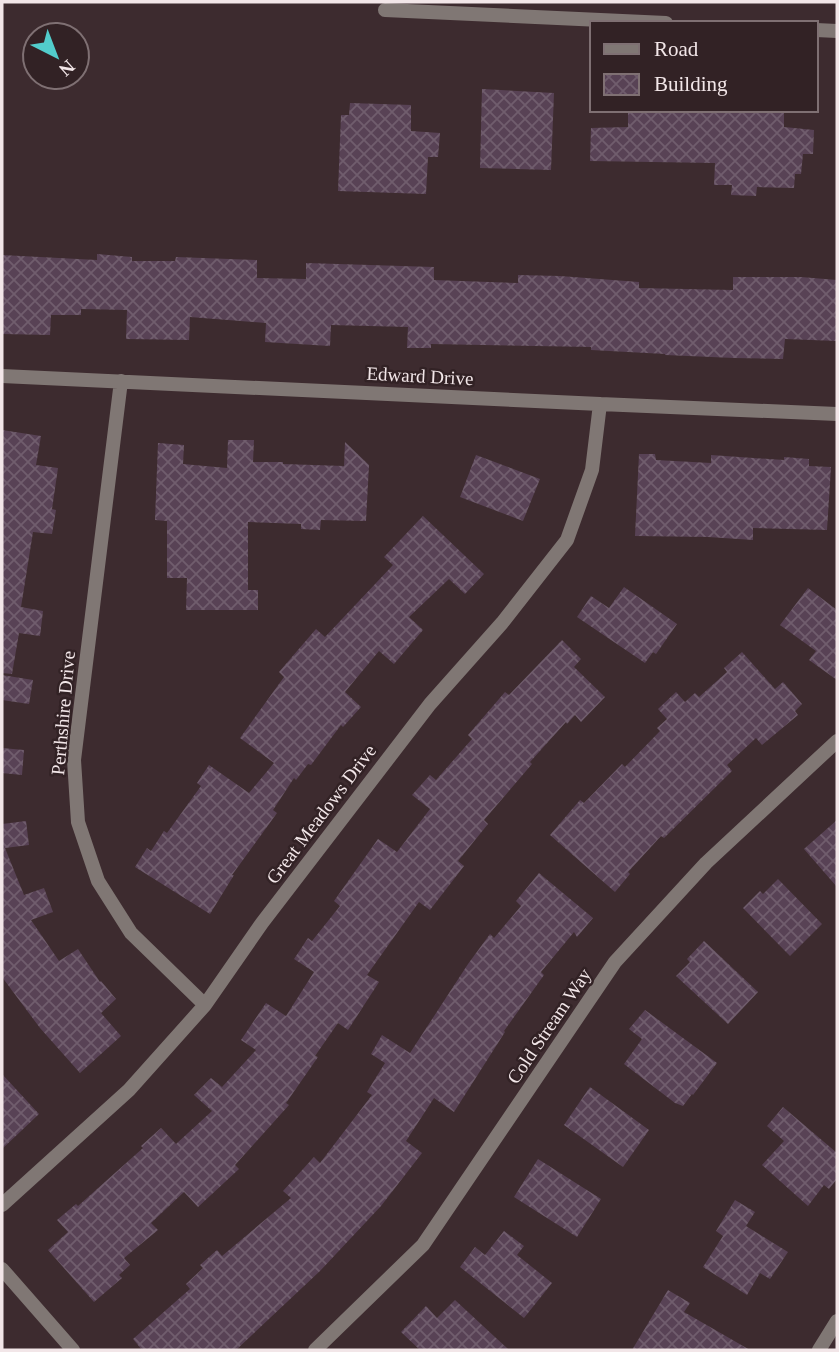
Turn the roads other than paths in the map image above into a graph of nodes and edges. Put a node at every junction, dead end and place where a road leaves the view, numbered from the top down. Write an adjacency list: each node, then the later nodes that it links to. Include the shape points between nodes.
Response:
1 (385, 9): 2 (street)
2 (627, 21)
3 (818, 30): 4 (street)
4 (837, 31)
5 (2, 376): 6 (street, Edward Drive)
6 (121, 381): 7 (street, Edward Drive); 10 (street, Perthshire Drive, via 74,760 78,822 97,881 131,933)
7 (600, 404): 8 (street, Edward Drive); 10 (street, Great Meadows Drive, via 592,470 567,541 430,704 262,923)
8 (837, 414)
9 (837, 741): 15 (street, Cold Stream Way, via 706,863 615,962 423,1245)
10 (205, 1006): 11 (street, Great Meadows Drive, via 129,1090)
11 (2, 1205)
12 (2, 1269): 14 (street)
13 (837, 1321): 16 (street)
14 (73, 1350)
15 (315, 1350)
16 (818, 1350)

